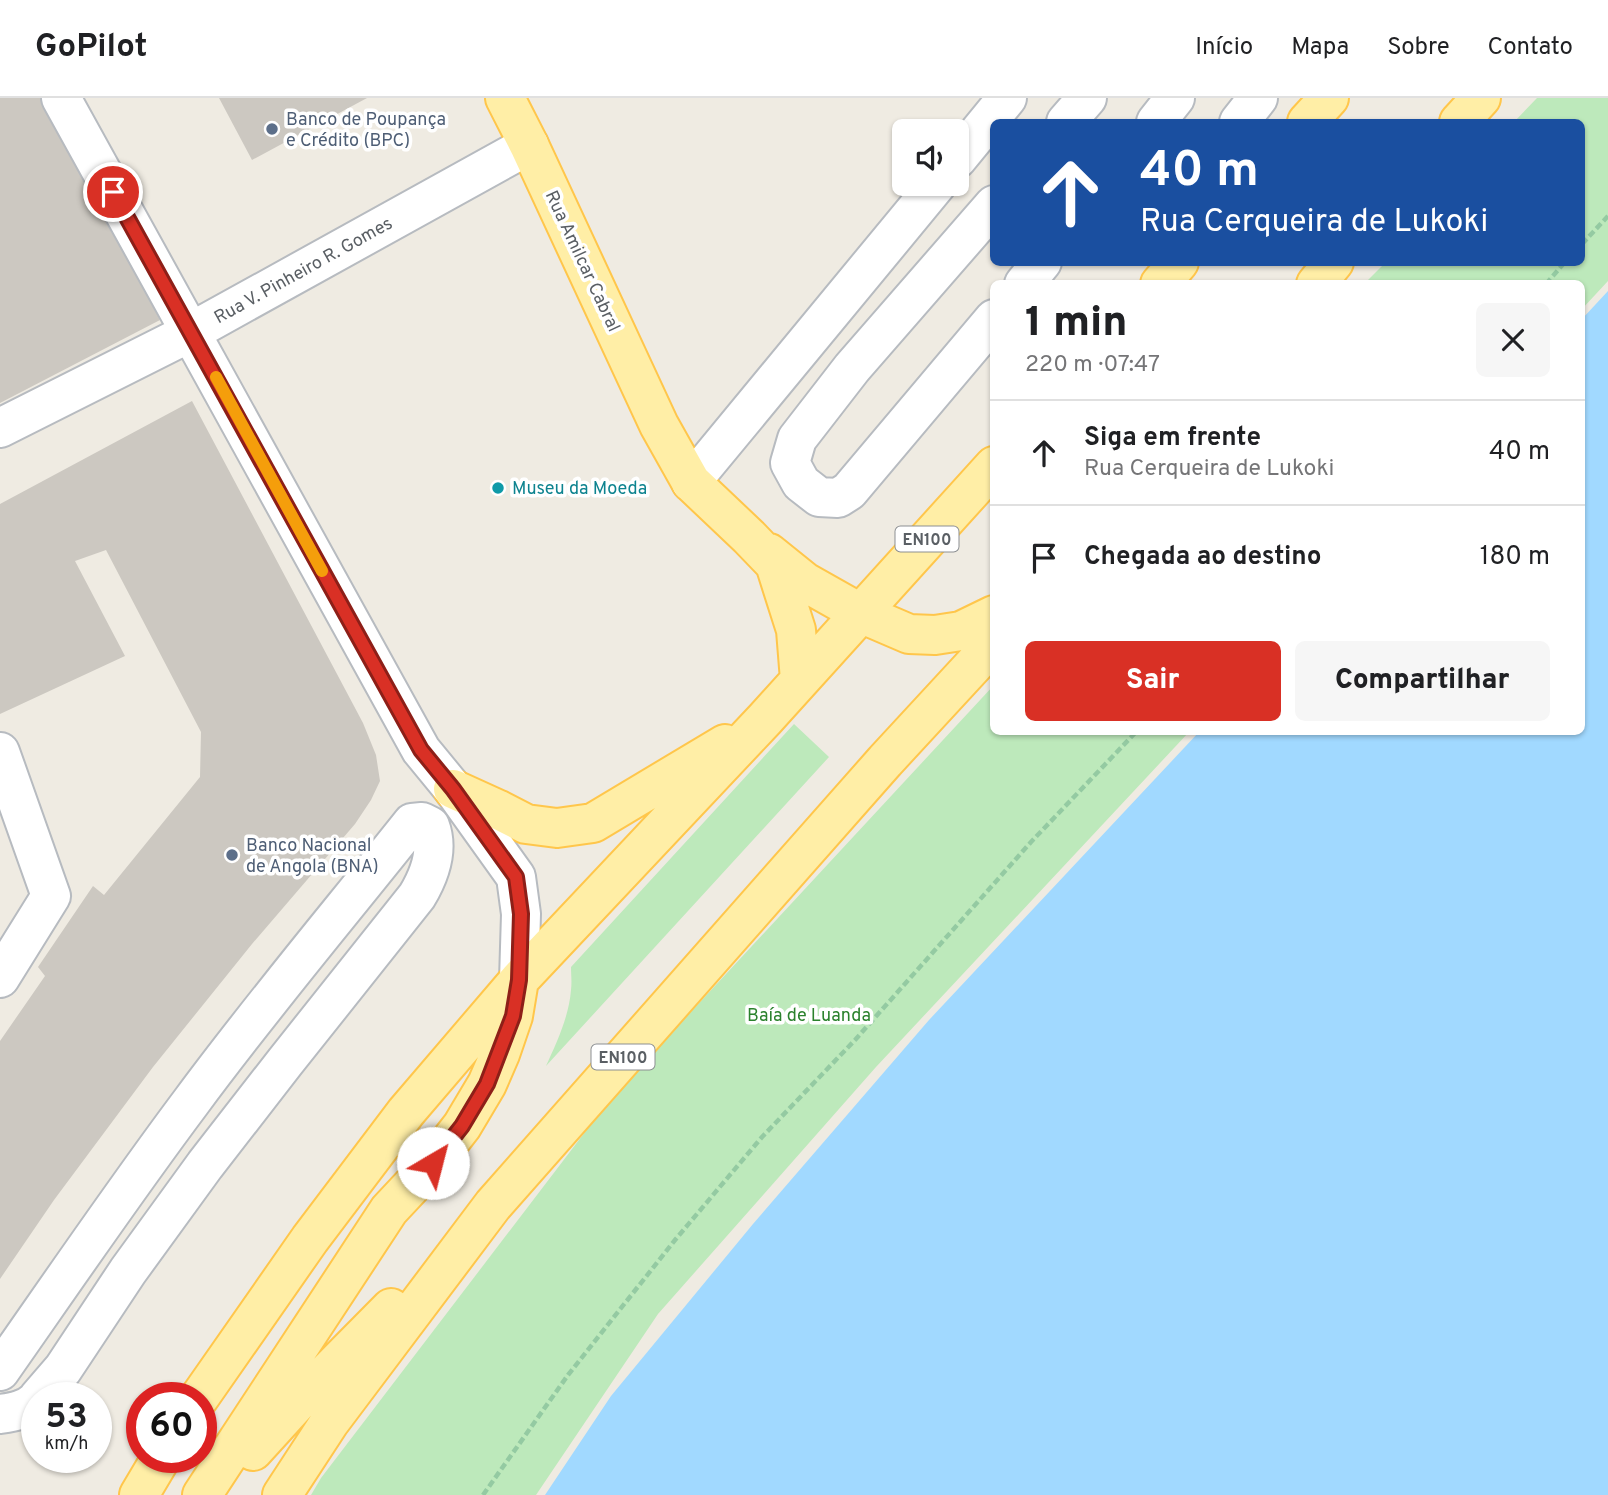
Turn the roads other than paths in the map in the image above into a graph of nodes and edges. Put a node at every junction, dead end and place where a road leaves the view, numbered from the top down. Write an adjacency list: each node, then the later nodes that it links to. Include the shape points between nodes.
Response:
1 (61, 98): 25 (street)
2 (505, 98): 15 (main road, Rua Amilcar Cabral)
3 (1007, 98): 14 (street)
4 (1087, 98): 9 (street)
5 (1175, 98): 10 (street)
6 (1258, 98): 11 (street)
7 (1329, 98): 12 (main road)
8 (1481, 98): 13 (main road)
9 (1069, 119)
10 (1158, 119)
11 (1240, 119)
12 (1310, 119)
13 (1462, 119)
14 (969, 144)
15 (529, 145): 25 (street, Rua V. Pinheiro R. Gomes); 28 (main road, Rua Amilcar Cabral, via 659,425)
16 (927, 196): 28 (street)
17 (990, 210): 24 (street, via 852,368 797,439 790,463 801,483 819,497 838,498 849,491)
18 (1039, 266): 21 (street)
19 (1176, 266): 22 (main road)
20 (1332, 266): 23 (main road)
21 (1027, 280)
22 (1163, 280)
23 (1319, 280)
24 (990, 324)
25 (191, 332): 26 (street, Rua V. Pinheiro R. Gomes); 35 (street)
26 (0, 428)
27 (990, 470): 30 (main road, EN100)
28 (691, 482): 29 (main road, Rua Amilcar Cabral)
29 (749, 537): 30 (main road, via 805,582); 33 (main road, via 775,564 796,630)
30 (860, 613): 31 (main road, via 909,634 935,635 961,631); 33 (main road, EN100)
31 (990, 617)
32 (990, 647): 41 (main road, EN100)
33 (800, 680): 34 (main road, EN100)
34 (765, 719): 37 (main road, via 593,822 557,828 526,824); 40 (main road, EN100)
35 (421, 750): 37 (street); 38 (street, via 436,772 430,797)
36 (0, 752): 39 (street, via 51,896)
37 (453, 789): 40 (street, via 516,877 521,914)
38 (412, 823): 42 (street, via 192,1101); 43 (street, via 430,826 434,835 429,873 417,896 205,1165)
39 (0, 978)
40 (519, 980): 44 (main road, EN100, via 406,1112); 49 (main road, via 500,1054 462,1126 389,1210)
41 (493, 1205): 50 (main road); 51 (main road, EN100, via 329,1423)
42 (0, 1371)
43 (52, 1382)
44 (210, 1382)
45 (21, 1410): 46 (street)
46 (0, 1414)
47 (152, 1473): 48 (main road)
48 (139, 1495)
49 (202, 1495)
50 (210, 1495)
51 (282, 1495)

